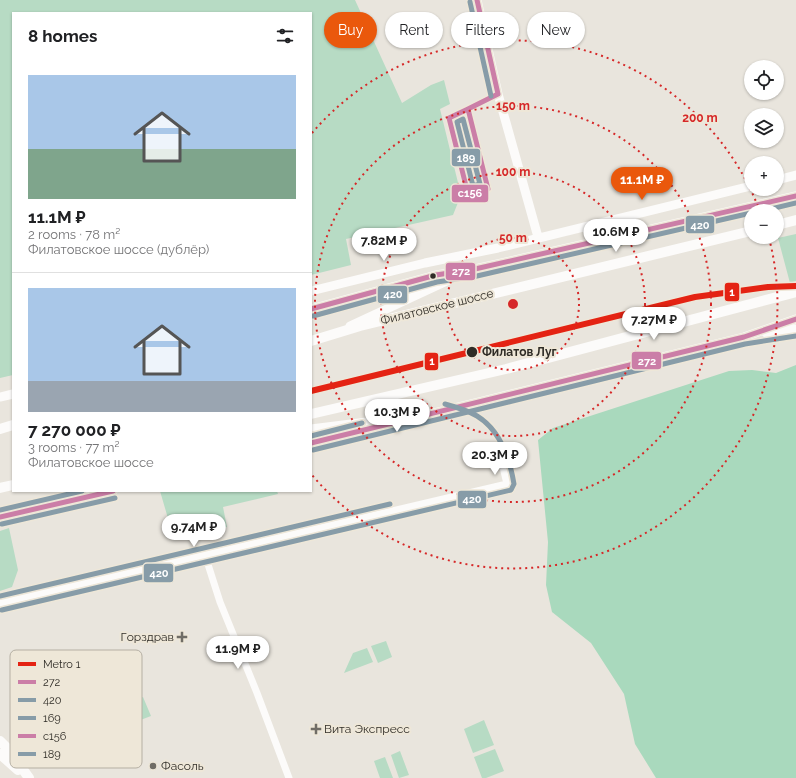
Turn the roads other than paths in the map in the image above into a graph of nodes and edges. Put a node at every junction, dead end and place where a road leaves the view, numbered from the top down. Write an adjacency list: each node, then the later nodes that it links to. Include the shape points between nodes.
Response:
1 (477, 0): 9 (street, via 498,94)
2 (796, 175): 3 (street)
3 (784, 178)
4 (744, 188): 9 (street)
5 (796, 196): 10 (street)
6 (796, 220): 7 (main road)
7 (784, 223)
8 (744, 233): 16 (main road, Филатовское шоссе, via 360,326)
9 (538, 237): 11 (street)
10 (474, 269): 13 (street, via 436,275); 16 (street)
11 (312, 291)
12 (796, 292): 21 (main road, via 506,369)
13 (312, 309)
14 (796, 319): 17 (street)
15 (796, 329): 17 (street)
16 (329, 336): 18 (main road, Филатовское шоссе)
17 (744, 337): 22 (street)
18 (312, 341)
19 (12, 394): 20 (street)
20 (0, 397)
21 (312, 414)
22 (426, 415): 25 (street); 26 (street)
23 (12, 425): 24 (main road)
24 (0, 429)
25 (312, 429)
26 (312, 443)
27 (502, 464): 32 (street, via 507,484)
28 (12, 484): 29 (main road)
29 (0, 488)
30 (109, 492): 31 (street)
31 (0, 517)
32 (205, 555): 33 (street); 41 (street, via 220,602 258,693)
33 (0, 603)
34 (0, 741): 35 (main road)
35 (10, 752)
36 (0, 754): 37 (main road)
37 (10, 763)
38 (16, 768): 40 (main road)
39 (21, 768): 40 (main road)
40 (27, 778)
41 (289, 778)

